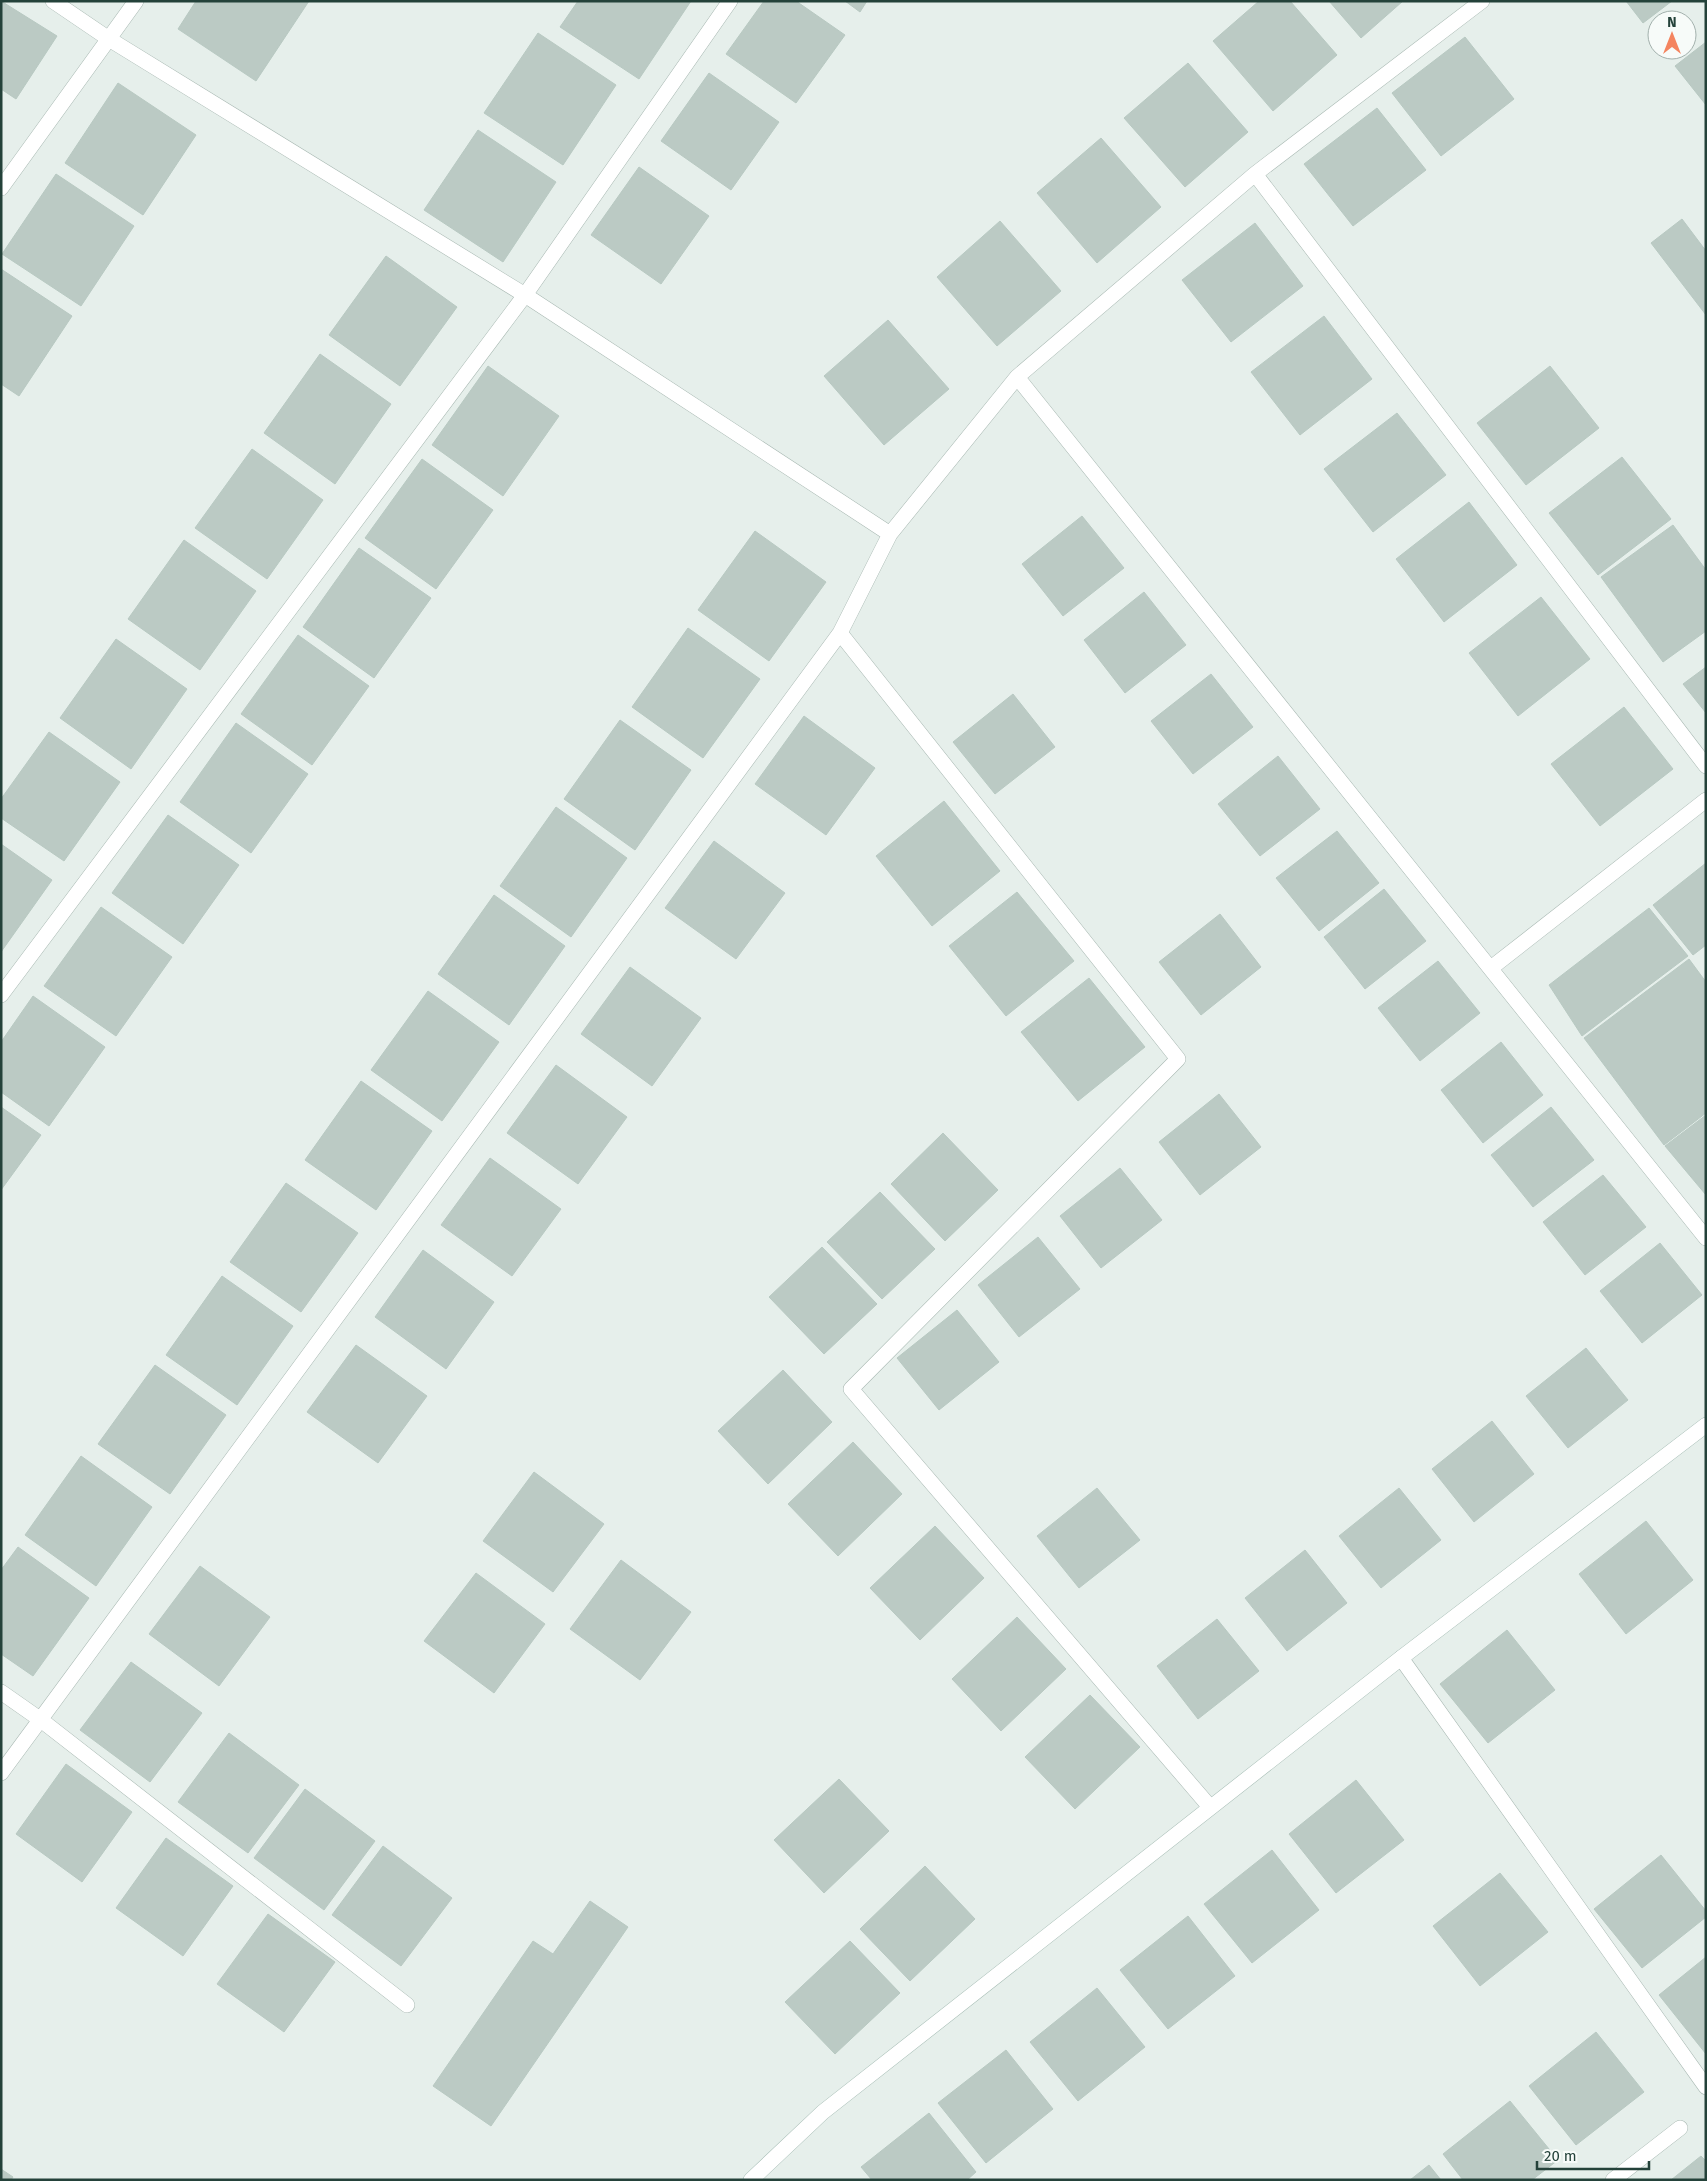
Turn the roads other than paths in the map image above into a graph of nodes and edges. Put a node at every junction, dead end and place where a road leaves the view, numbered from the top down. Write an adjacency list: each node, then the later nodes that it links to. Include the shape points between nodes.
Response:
1 (53, 1): 5 (street)
2 (136, 1): 5 (street)
3 (730, 1): 8 (street)
4 (1482, 1): 6 (street)
5 (109, 39): 7 (street); 8 (street)
6 (1255, 174): 9 (street); 12 (street)
7 (1, 188)
8 (525, 295): 10 (street); 15 (street)
9 (1016, 378): 10 (street); 14 (street)
10 (890, 534): 11 (street)
11 (840, 633): 20 (street); 22 (street, via 1178,1059 851,1389)
12 (1706, 766)
13 (1706, 800): 14 (street)
14 (1491, 968): 16 (street)
15 (1, 995)
16 (1706, 1238)
17 (1706, 1426): 18 (street)
18 (1401, 1658): 22 (street); 24 (street)
19 (1, 1692): 20 (street)
20 (41, 1720): 21 (street); 23 (street)
21 (1, 1773)
22 (1210, 1807): 26 (street, via 823,2112)
23 (407, 2005)
24 (1706, 2087)
25 (1680, 2128): 27 (street)
26 (751, 2180)
27 (1614, 2180)

